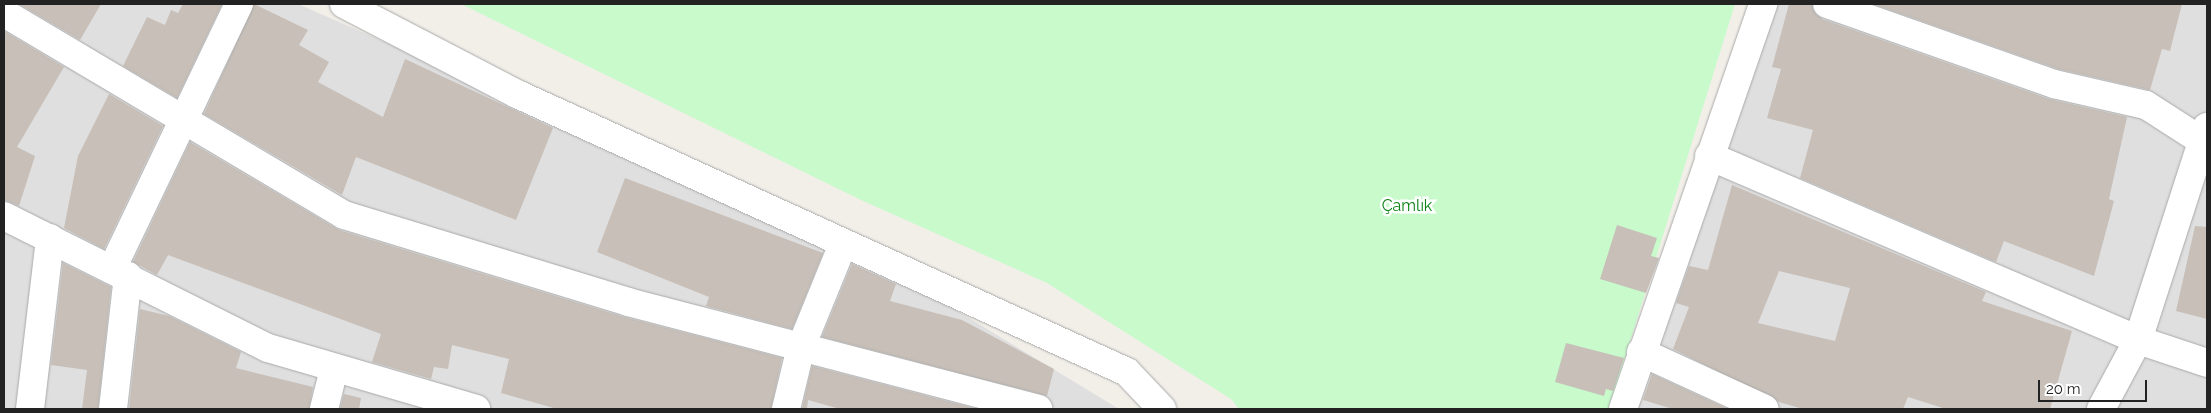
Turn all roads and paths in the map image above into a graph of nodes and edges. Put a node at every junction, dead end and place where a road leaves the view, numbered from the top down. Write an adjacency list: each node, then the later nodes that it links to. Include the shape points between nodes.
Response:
1 (238, 4): 6 (street)
2 (344, 4): 11 (street, via 517,94)
3 (1762, 4): 8 (street)
4 (1827, 4): 7 (street, via 2054,84 2146,106)
5 (4, 13): 6 (street)
6 (181, 117): 12 (street); 14 (street, via 344,215 628,302)
7 (2205, 134): 13 (street)
8 (1709, 156): 13 (street); 15 (street)
9 (4, 216): 10 (street)
10 (50, 238): 12 (street); 18 (street)
11 (844, 244): 14 (street); 24 (street, via 1127,372)
12 (120, 272): 17 (street, via 268,348); 19 (street)
13 (2138, 340): 16 (street); 27 (street)
14 (801, 347): 22 (street); 23 (street)
15 (1641, 352): 25 (street); 26 (street)
16 (2207, 363)
17 (334, 369): 20 (street); 21 (street)
18 (30, 409)
19 (112, 409)
20 (324, 409)
21 (476, 409)
22 (786, 409)
23 (1038, 409)
24 (1162, 409)
25 (1624, 409)
26 (1765, 409)
27 (2101, 409)

